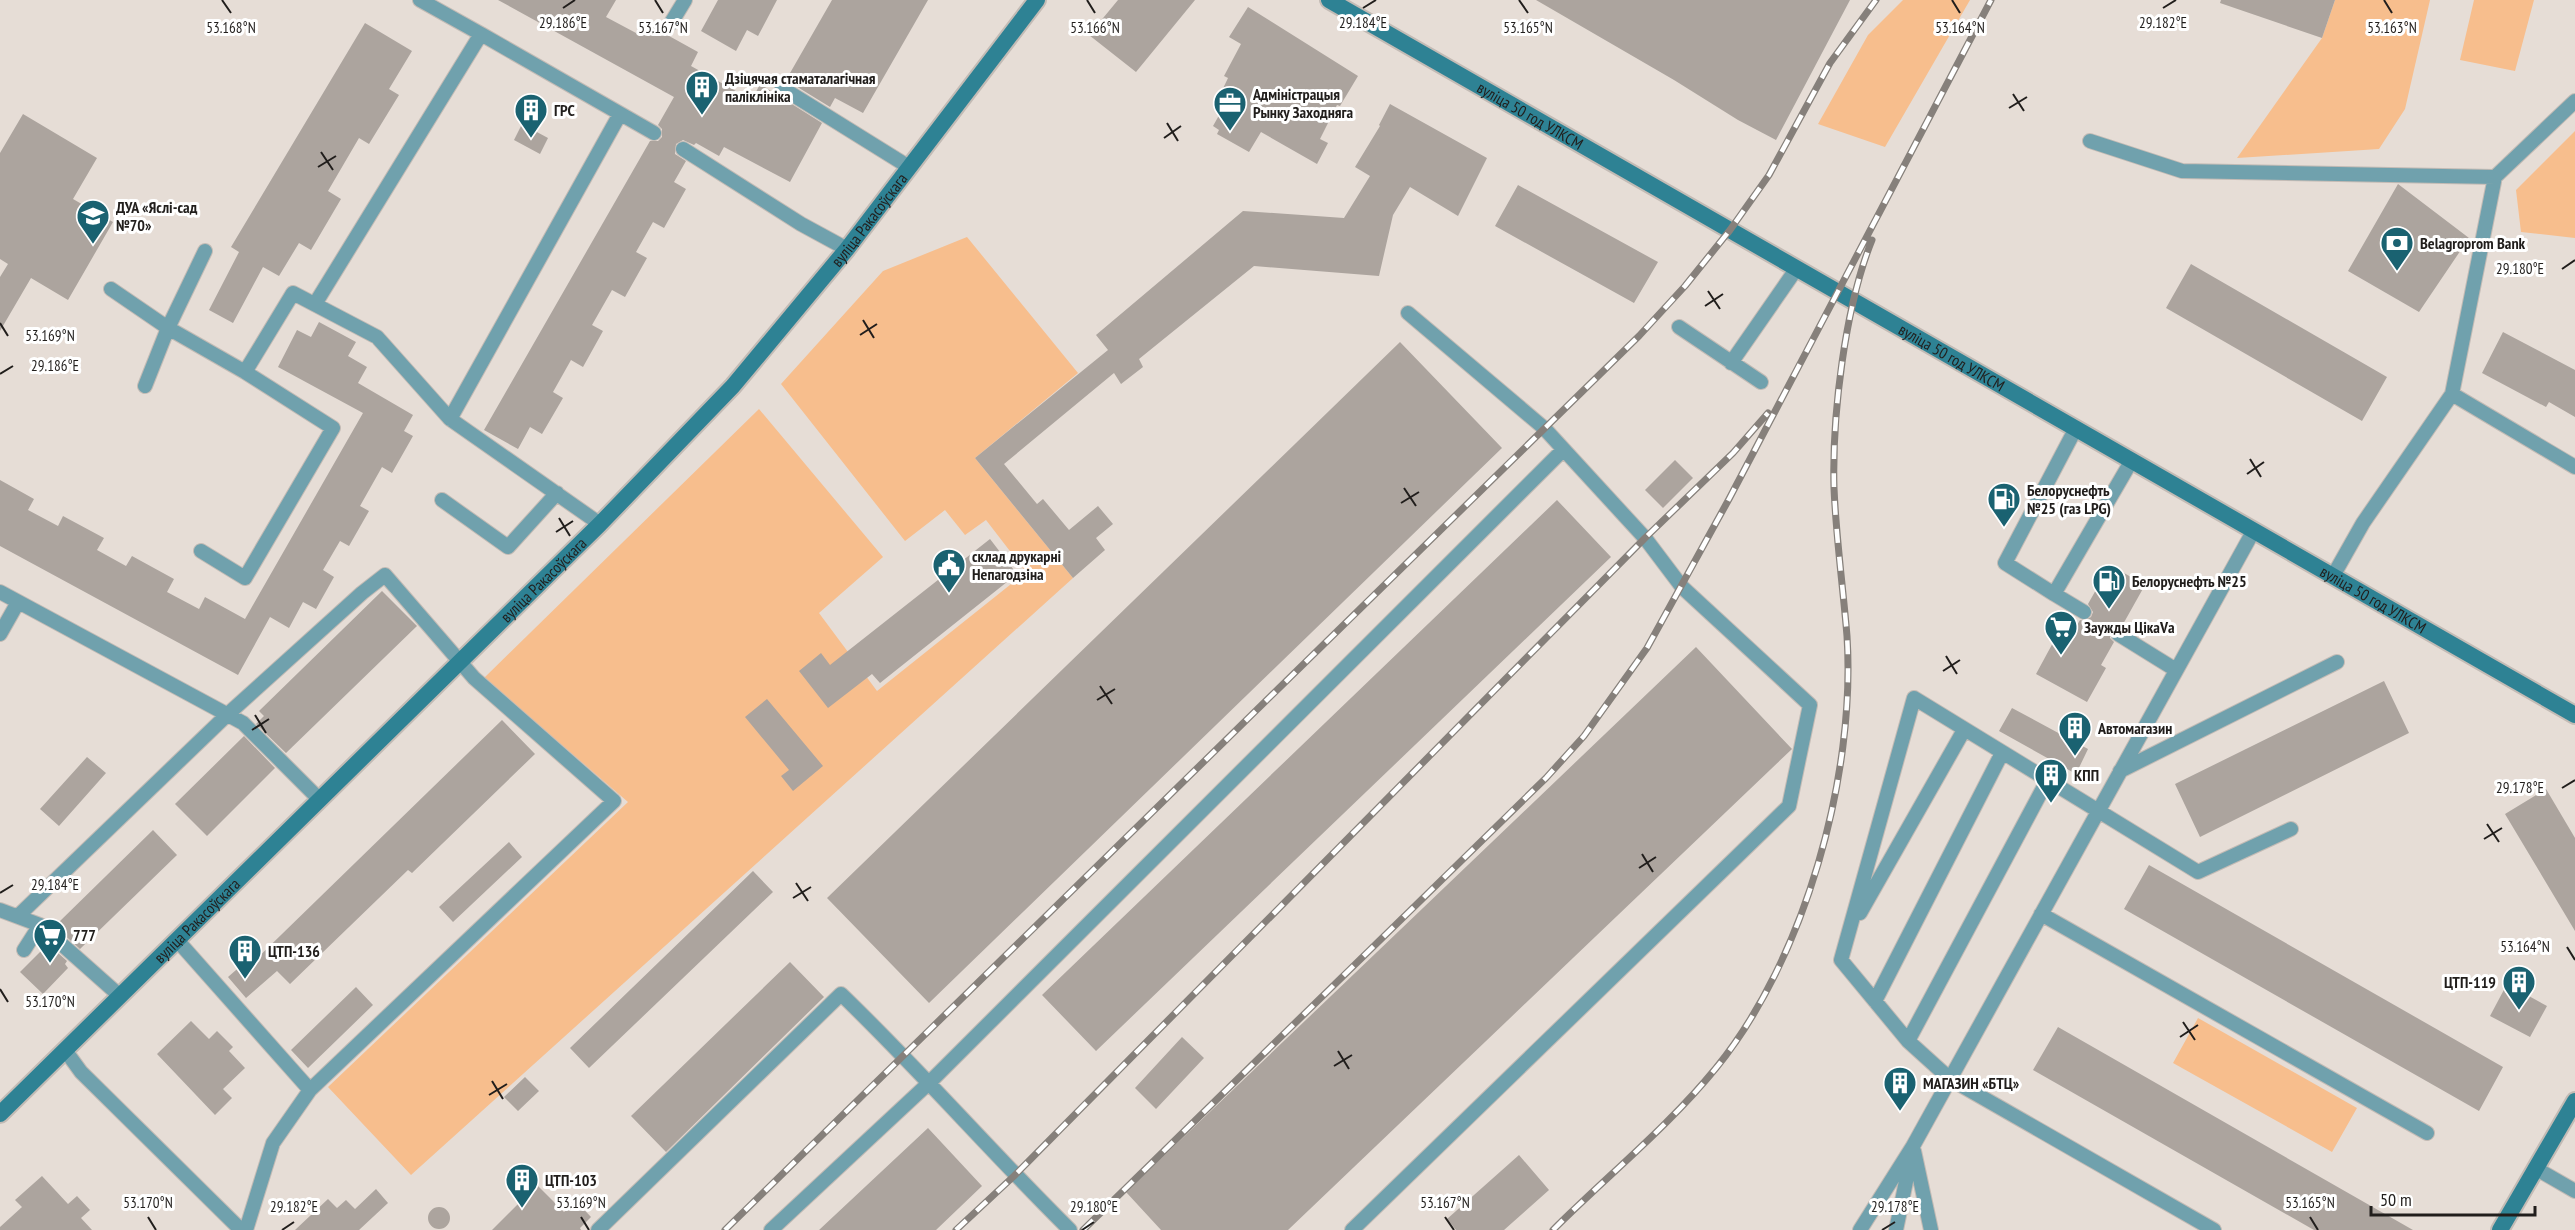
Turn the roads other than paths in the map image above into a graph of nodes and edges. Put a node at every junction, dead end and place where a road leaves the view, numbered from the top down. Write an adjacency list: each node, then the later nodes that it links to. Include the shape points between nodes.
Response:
1 (420, 0): 6 (lane)
2 (685, 0): 5 (lane)
3 (1037, 0): 13 (main road, вуліца Ракасоўскага)
4 (1329, 0): 17 (main road, вуліца 50 год УЛКСМ)
5 (671, 22)
6 (481, 34): 9 (lane); 19 (lane)
7 (782, 88): 13 (lane)
8 (2575, 101): 14 (lane)
9 (620, 114): 10 (lane); 28 (lane)
10 (654, 133)
11 (2090, 141): 14 (lane, via 2182,171)
12 (682, 149): 15 (lane)
13 (909, 166): 15 (main road, вуліца Ракасоўскага)
14 (2495, 177): 27 (lane)
15 (847, 249): 35 (main road, вуліца Ракасоўскага, via 733,386)
16 (205, 252): 22 (lane)
17 (1797, 268): 23 (lane); 29 (main road, вуліца 50 год УЛКСМ)
18 (111, 289): 22 (lane)
19 (315, 304): 24 (lane, via 293,293); 28 (lane, via 378,337)
20 (1408, 313): 30 (lane, via 1544,428)
21 (1679, 327): 23 (lane)
22 (168, 328): 24 (lane); 26 (lane)
23 (1731, 363): 25 (lane)
24 (244, 372): 37 (lane, via 333,428 245,578)
25 (1761, 382)
26 (145, 386)
27 (2452, 394): 32 (lane); 38 (lane, via 2363,523)
28 (450, 419): 33 (lane)
29 (2076, 428): 31 (main road, вуліца 50 год УЛКСМ); 40 (lane, via 2005,563)
30 (1563, 450): 69 (lane); 82 (lane, via 1645,538 1682,587 1810,705 1789,806)
31 (2132, 460): 36 (main road, вуліца 50 год УЛКСМ); 40 (lane)
32 (2575, 468)
33 (557, 493): 34 (lane, via 508,547); 35 (lane)
34 (442, 500)
35 (600, 524): 45 (main road, вуліца Ракасоўскага)
36 (2254, 530): 38 (main road, вуліца 50 год УЛКСМ); 47 (lane)
37 (201, 551)
38 (2333, 576): 49 (main road, вуліца 50 год УЛКСМ)
39 (0, 592): 41 (lane)
40 (2054, 594): 42 (lane)
41 (17, 604): 43 (lane); 48 (lane)
42 (2084, 612)
43 (0, 634)
44 (2118, 634): 47 (lane)
45 (460, 661): 48 (lane, via 385,575); 54 (main road, вуліца Ракасоўскага); 70 (lane, via 474,678 614,801)
46 (2337, 662): 52 (lane)
47 (2176, 670): 52 (lane)
48 (228, 714): 54 (lane, via 243,723); 59 (lane)
49 (2575, 715)
50 (1964, 730): 51 (lane); 61 (lane); 61 (lane, via 1914,698)
51 (2002, 753): 53 (lane); 65 (lane)
52 (2120, 771): 55 (lane)
53 (2047, 781): 55 (lane); 66 (lane)
54 (319, 799): 62 (main road, вуліца Ракасоўскага)
55 (2097, 813): 56 (lane, via 2198,872); 58 (lane)
56 (2291, 829)
57 (0, 910): 59 (lane)
58 (2041, 914): 68 (lane); 73 (lane)
59 (18, 916): 60 (lane)
60 (40, 925): 63 (lane); 64 (lane)
61 (1850, 931): 65 (lane, via 1842,960)
62 (177, 940): 64 (main road, вуліца Ракасоўскага); 70 (lane)
63 (24, 950)
64 (120, 996): 67 (main road, вуліца Ракасоўскага)
65 (1875, 1001): 66 (lane)
66 (1908, 1041): 68 (lane)
67 (65, 1050): 72 (main road, вуліца Ракасоўскага); 77 (lane, via 81,1072)
68 (1950, 1079): 74 (lane); 86 (lane)
69 (930, 1082): 79 (lane, via 841,994); 80 (lane); 81 (lane, via 1014,1176)
70 (310, 1090): 78 (lane, via 273,1143)
71 (2575, 1101): 75 (main road)
72 (0, 1114)
73 (2427, 1133)
74 (1913, 1146): 83 (lane); 84 (lane); 85 (lane)
75 (2535, 1168): 76 (lane); 87 (main road)
76 (2575, 1191)
77 (241, 1230)
78 (246, 1230)
79 (598, 1230)
80 (771, 1230)
81 (1070, 1230)
82 (1352, 1230)
83 (1860, 1230)
84 (1896, 1230)
85 (1931, 1230)
86 (2214, 1230)
87 (2500, 1230)

